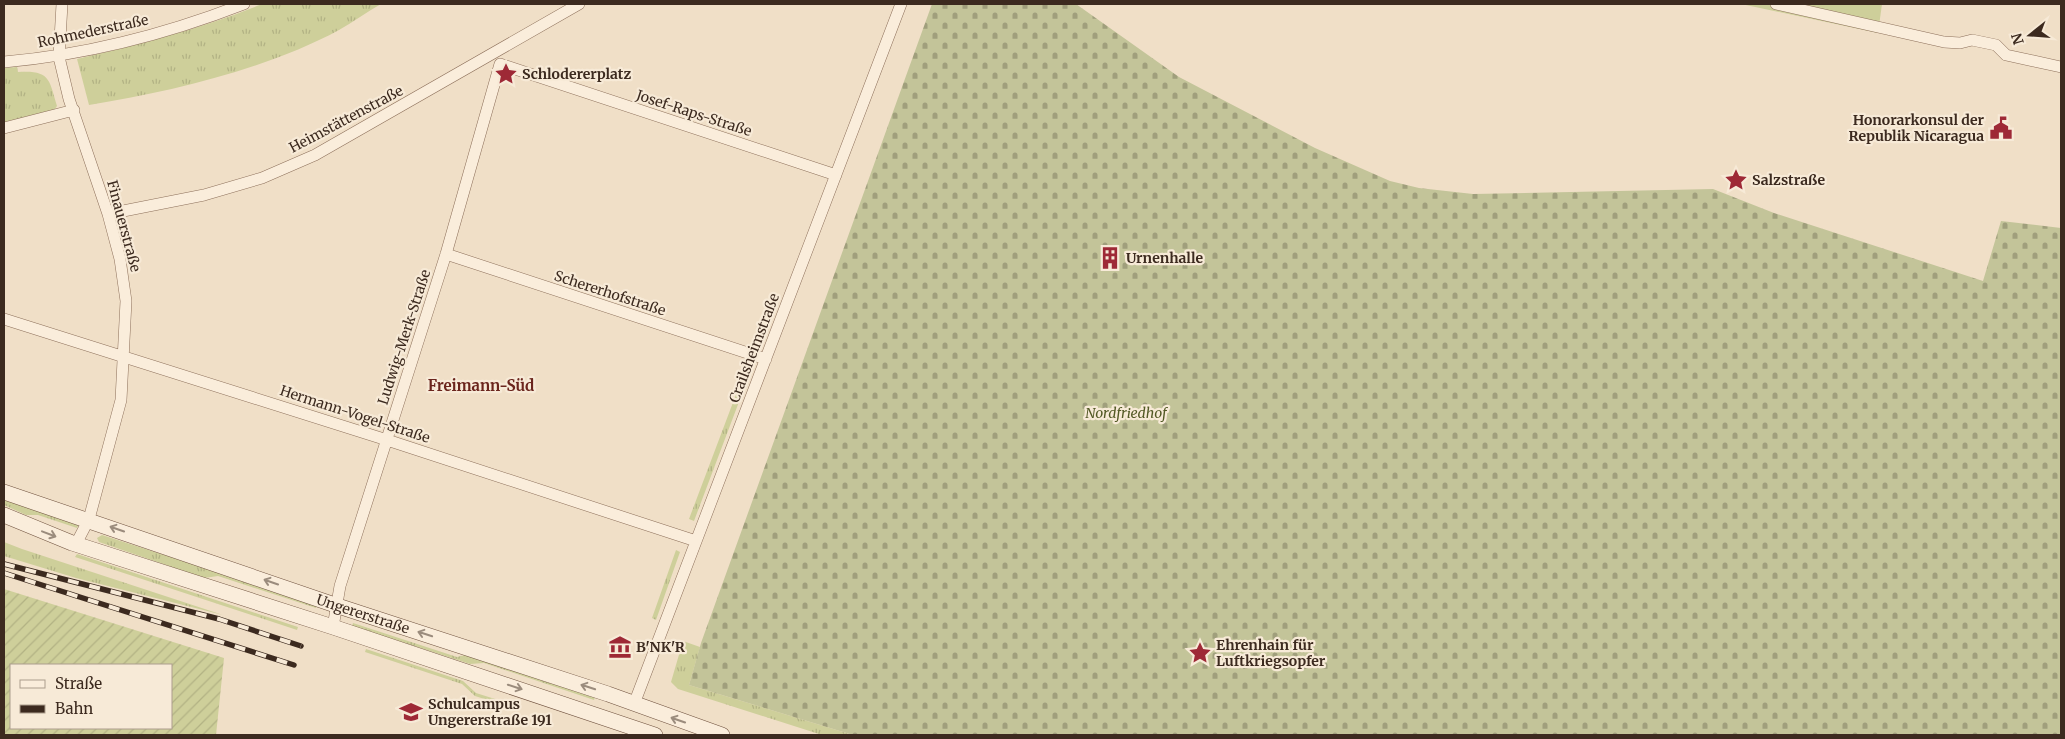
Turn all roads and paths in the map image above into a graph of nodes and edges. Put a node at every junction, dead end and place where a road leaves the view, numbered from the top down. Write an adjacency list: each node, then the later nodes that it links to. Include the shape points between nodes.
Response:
1 (62, 4): 7 (street, Finauerstraße)
2 (244, 4): 7 (street, Rohmederstraße, via 141,38)
3 (579, 4): 6 (street, Heimstättenstraße)
4 (901, 4): 13 (street, Crailsheimstraße)
5 (1776, 4): 10 (street, via 1944,42 1972,40 1996,45 2006,55)
6 (494, 53): 9 (street); 14 (street, Heimstättenstraße, via 352,136 271,174 204,194)
7 (59, 57): 8 (street, Rohmederstraße); 11 (street, Finauerstraße)
8 (4, 62)
9 (500, 64): 13 (street, Josef-Raps-Straße); 15 (street, Ludwig-Merk-Straße)
10 (2061, 67)
11 (74, 110): 12 (street); 14 (street, Finauerstraße)
12 (4, 128)
13 (836, 175): 18 (street, Crailsheimstraße)
14 (108, 214): 17 (street, Finauerstraße, via 120,259 126,302)
15 (446, 254): 18 (street, Schererhofstraße); 19 (street, Ludwig-Merk-Straße)
16 (4, 319): 17 (street, Hermann-Vogel-Straße)
17 (125, 357): 19 (street, Hermann-Vogel-Straße); 22 (street, Finauerstraße, via 121,400)
18 (766, 359): 23 (street, Crailsheimstraße)
19 (386, 440): 23 (street, Hermann-Vogel-Straße); 25 (street, Ludwig-Merk-Straße)
20 (4, 492): 22 (main road, Ungererstraße)
21 (4, 515): 24 (main road, Ungererstraße, one-way to 24)
22 (89, 519): 24 (street, Finauerstraße); 25 (main road, Ungererstraße, one-way to 22)
23 (696, 541): 27 (street, Crailsheimstraße)
24 (76, 544): 26 (main road, Ungererstraße)
25 (336, 605): 26 (street, Ludwig-Merk-Straße); 27 (main road, Ungererstraße, one-way to 25)
26 (333, 626): 28 (main road, Ungererstraße, one-way to 28)
27 (634, 704): 28 (main road); 30 (main road, Ungererstraße, one-way to 27)
28 (624, 730): 29 (main road, Ungererstraße)
29 (655, 735)
30 (722, 735)

